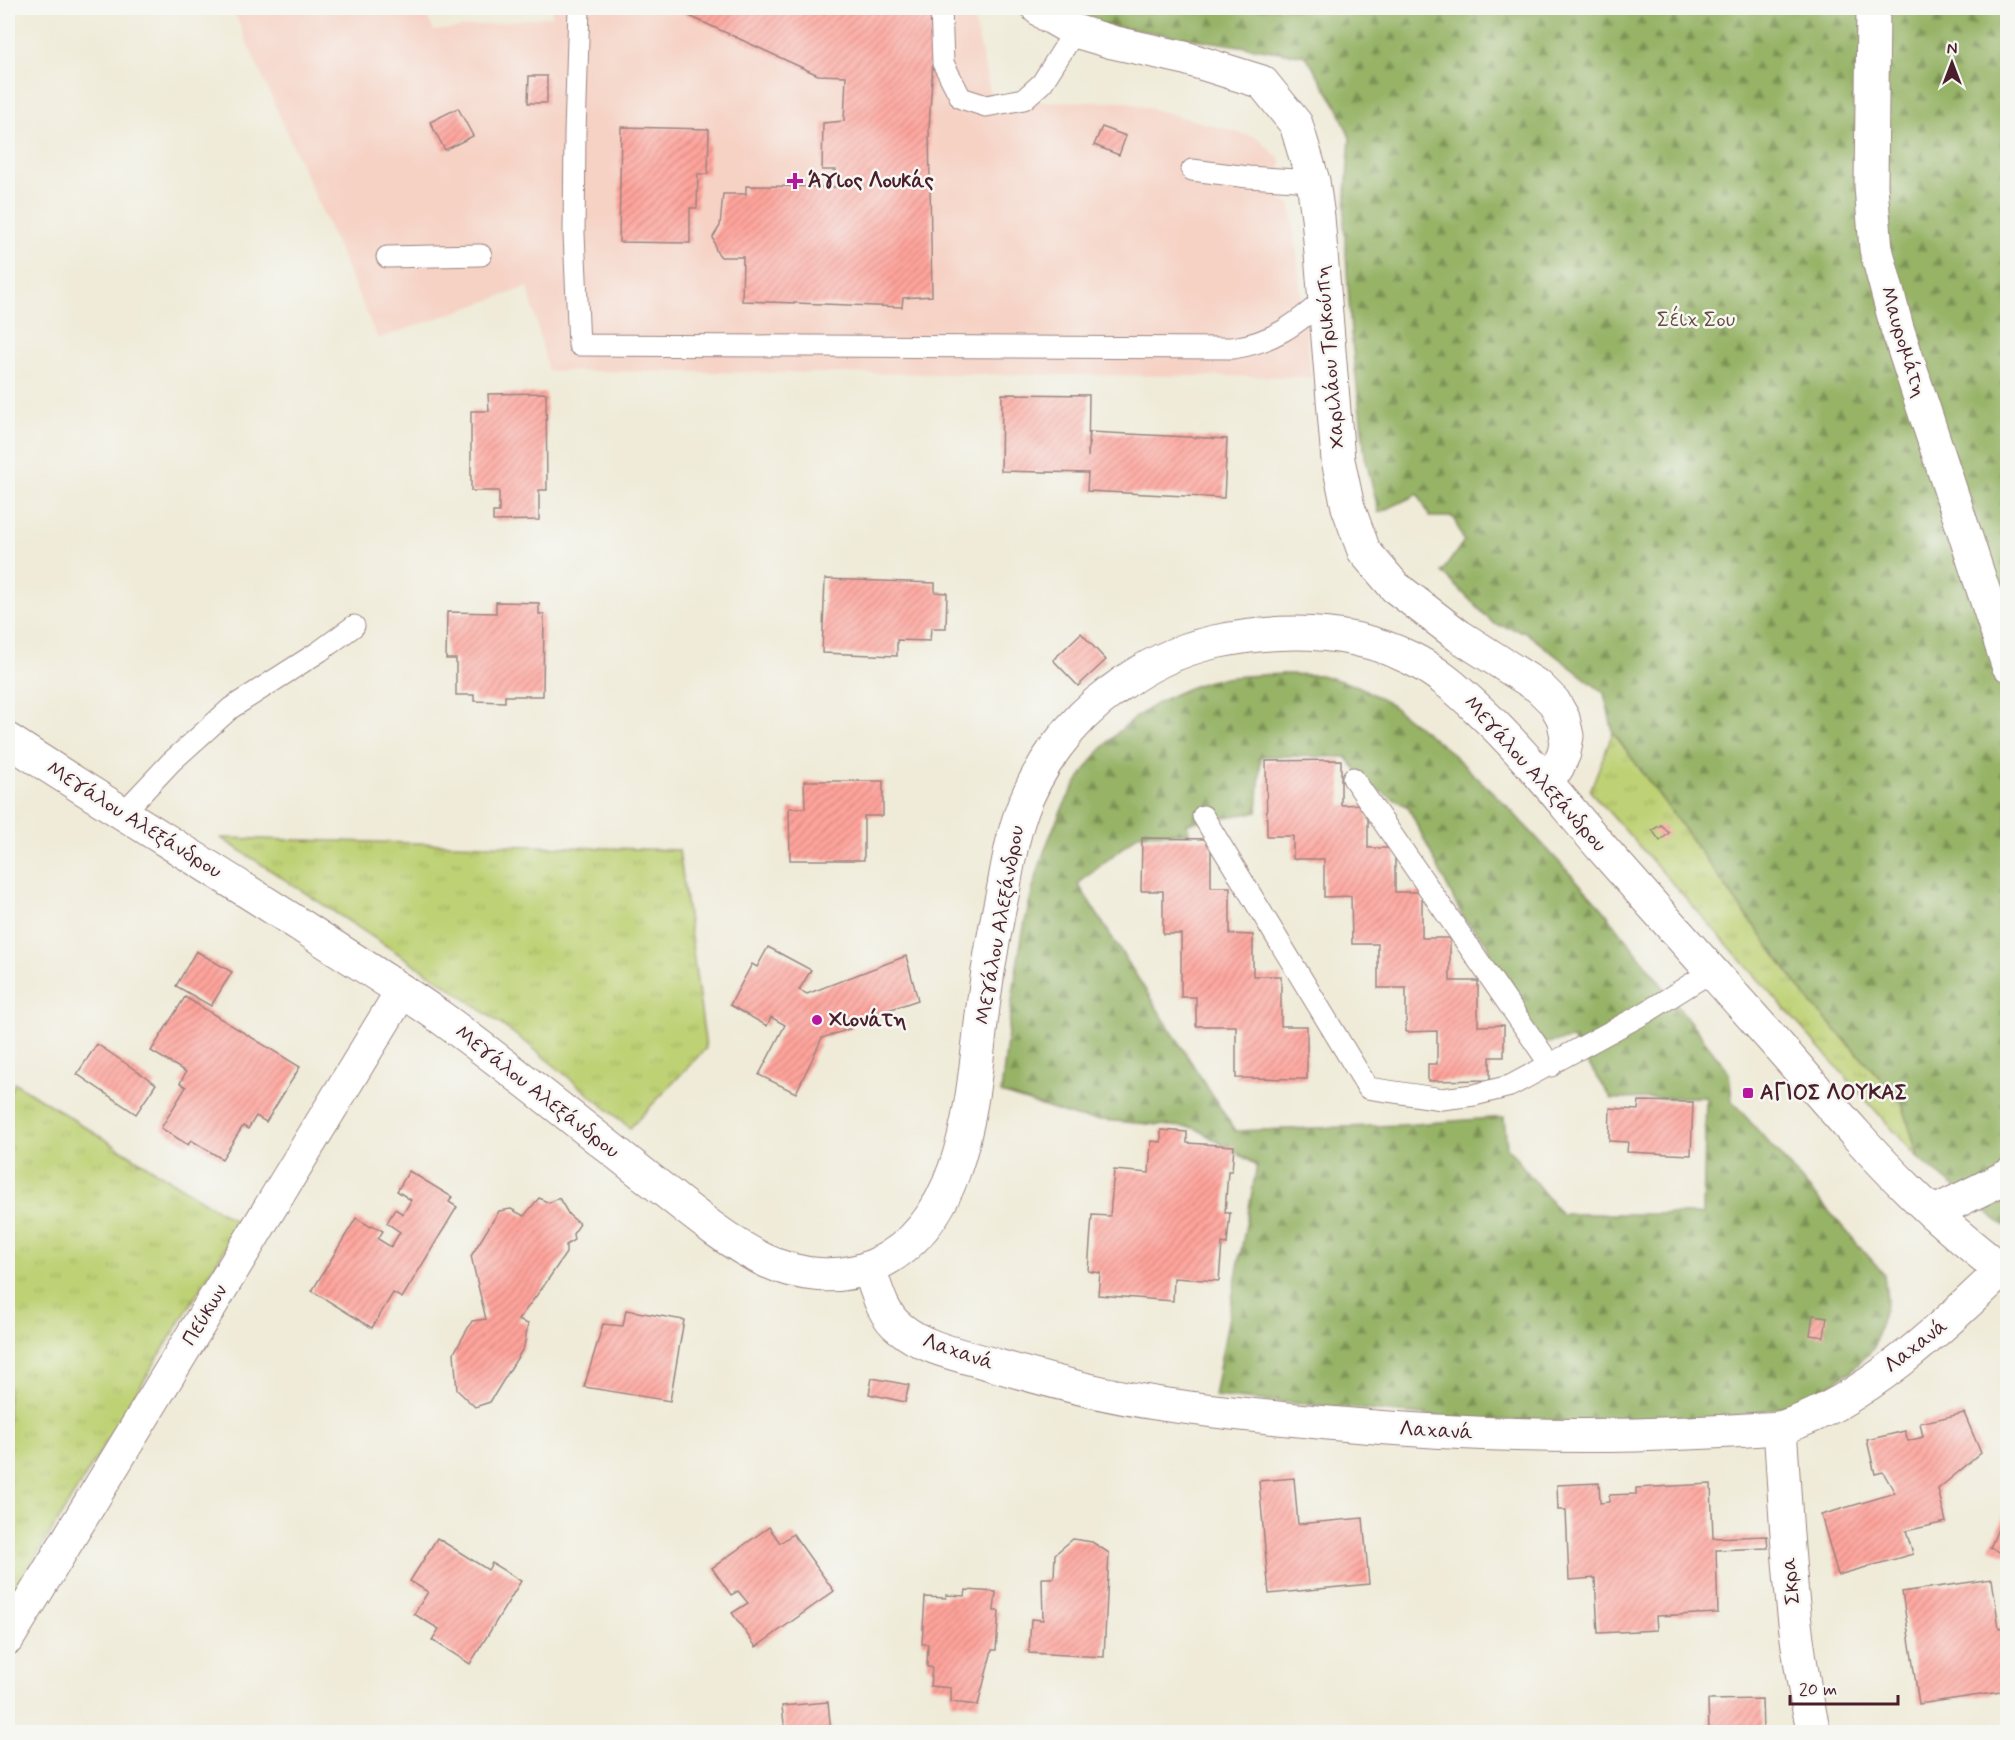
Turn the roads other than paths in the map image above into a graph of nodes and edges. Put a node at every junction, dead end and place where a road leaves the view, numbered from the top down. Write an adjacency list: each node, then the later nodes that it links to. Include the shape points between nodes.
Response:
1 (579, 8): 10 (lane, via 574,212 579,345 1233,348 1280,334)
2 (941, 8): 5 (lane, via 943,63 961,98 986,106 1023,99 1042,83)
3 (1038, 8): 5 (street, Χαριλάου Τρικούπη)
4 (1873, 8): 12 (street, Μαυρομάτη, via 1871,186 1876,249 1897,328)
5 (1075, 32): 7 (street, Χαριλάου Τρικούπη, via 1185,58 1262,82 1296,124)
6 (1192, 170): 7 (lane)
7 (1313, 181): 10 (street, Χαριλάου Τρικούπη)
8 (481, 255): 9 (lane)
9 (387, 256)
10 (1325, 299): 14 (street, Χαριλάου Τρικούπη, via 1338,460 1348,507 1364,551 1395,587 1459,636 1539,687 1554,702 1567,736 1557,768)
11 (354, 626): 16 (lane, via 231,708 171,762)
12 (2007, 665)
13 (8, 740): 16 (street, Μεγάλου Αλεξάνδρου)
14 (1543, 777): 18 (street, Μεγάλου Αλεξάνδρου); 23 (street, Μεγάλου Αλεξάνδρου, via 1492,722 1438,675 1393,651 1333,634 1290,632 1202,645 1149,666 1105,695 1084,713 1058,746 1039,774 1019,817 989,963 970,1108 952,1175 939,1204 915,1237 891,1257)
15 (1353, 778): 20 (lane)
16 (123, 813): 19 (street, Μεγάλου Αλεξάνδρου)
17 (1203, 816): 20 (lane, via 1368,1088 1442,1099 1510,1086)
18 (1712, 972): 20 (lane); 22 (street, Μεγάλου Αλεξάνδρου, via 1878,1159)
19 (402, 991): 23 (street, Μεγάλου Αλεξάνδρου, via 749,1251 801,1273 832,1275); 26 (street, Πεύκων)
20 (1551, 1066)
21 (2007, 1176): 22 (street)
22 (1933, 1213): 24 (street, Μεγάλου Αλεξάνδρου)
23 (868, 1268): 25 (street, Λαχανά, via 889,1317 922,1341 1026,1374 1153,1403 1246,1415 1503,1435 1641,1435)
24 (2004, 1273): 25 (street, Λαχανά, via 1871,1381 1822,1411)
25 (1780, 1428): 27 (street, Σκρα, via 1794,1607)
26 (9, 1632)
27 (1814, 1732)

